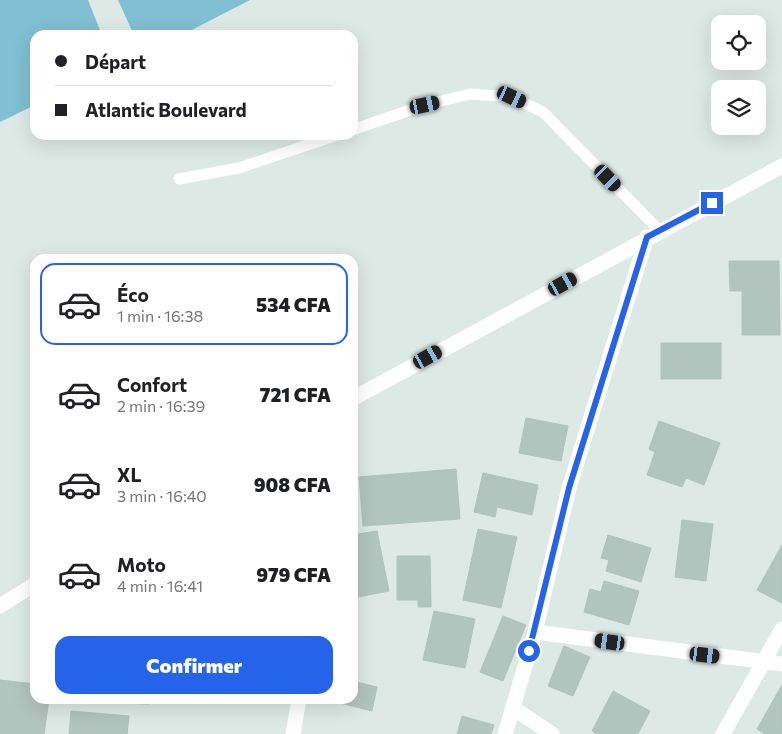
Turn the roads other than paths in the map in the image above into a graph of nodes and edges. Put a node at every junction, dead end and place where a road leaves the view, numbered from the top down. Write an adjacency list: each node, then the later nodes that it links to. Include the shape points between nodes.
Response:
1 (358, 128): 5 (lane, via 425,105 470,94 512,97 543,112)
2 (322, 140): 4 (lane, via 239,168)
3 (782, 166): 5 (street)
4 (179, 179)
5 (654, 234): 6 (street); 10 (street, via 569,488)
6 (358, 396)
7 (30, 587): 8 (street)
8 (0, 606)
9 (782, 629): 11 (street)
10 (534, 632): 11 (street); 14 (street)
11 (762, 663): 12 (street); 18 (street)
12 (782, 664)
13 (298, 704): 15 (street)
14 (513, 708): 16 (street); 17 (street)
15 (294, 734)
16 (505, 734)
17 (552, 734)
18 (723, 734)

